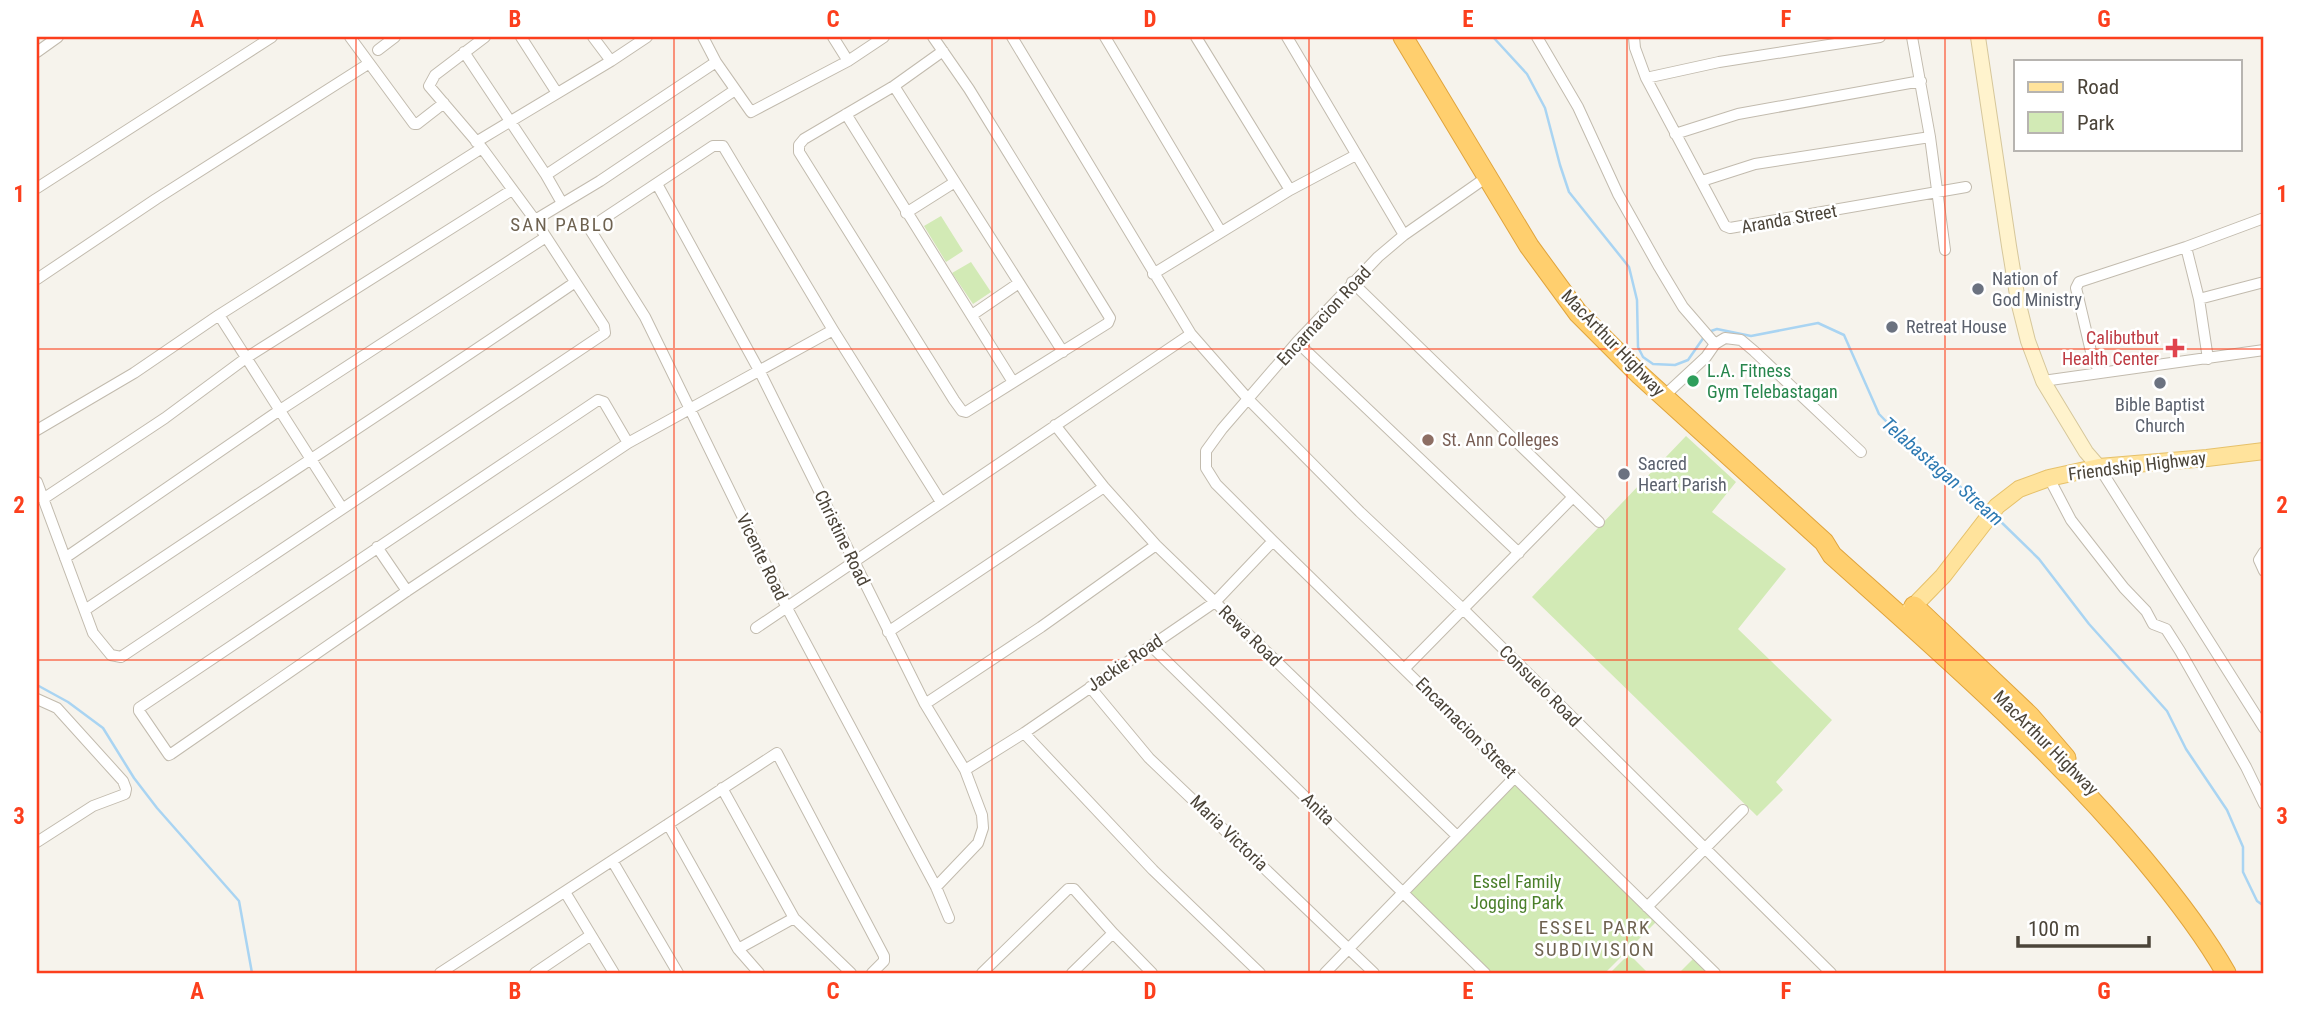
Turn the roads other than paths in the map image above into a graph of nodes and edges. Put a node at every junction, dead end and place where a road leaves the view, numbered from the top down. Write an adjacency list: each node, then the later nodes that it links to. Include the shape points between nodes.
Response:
1 (56, 37): 23 (street)
2 (272, 37): 47 (street)
3 (350, 37): 28 (street)
4 (485, 37): 24 (street)
5 (521, 37): 33 (street)
6 (593, 37): 25 (street)
7 (647, 37): 25 (street)
8 (703, 37): 27 (street)
9 (833, 37): 26 (street)
10 (884, 37): 26 (street)
11 (933, 37): 22 (street)
12 (1012, 37): 60 (street, Consuelo Road)
13 (1105, 37): 55 (street)
14 (1196, 37): 49 (street)
15 (1287, 37): 40 (street)
16 (1403, 37): 42 (highway, MacArthur Highway)
17 (1537, 37): 71 (street, via 1659,267 1683,307)
18 (1634, 37): 29 (street, Aranda Street)
19 (1880, 37): 29 (street)
20 (1912, 37): 30 (street)
21 (1978, 37): 79 (street, via 2018,301)
22 (943, 51): 31 (street); 74 (street, via 1110,321)
23 (37, 52)
24 (464, 52): 34 (street, via 429,86); 36 (street)
25 (611, 61): 33 (street)
26 (848, 61): 32 (street, via 751,112)
27 (716, 62): 32 (street); 41 (street)
28 (368, 64): 34 (street, via 414,124); 61 (street)
29 (1646, 78): 37 (street, Aranda Street)
30 (1921, 81): 37 (street, via 1738,114); 38 (street)
31 (894, 86): 35 (street); 44 (street)
32 (735, 90): 51 (street)
33 (557, 93): 36 (street)
34 (444, 103): 39 (street)
35 (846, 114): 52 (street); 80 (street, via 804,139 799,152 962,411)
36 (510, 122): 39 (street); 41 (street)
37 (1675, 134): 43 (street, Aranda Street)
38 (1930, 137): 43 (street, via 1764,163); 50 (street)
39 (479, 145): 48 (street); 67 (street)
40 (1356, 155): 49 (street); 56 (street)
41 (546, 175): 51 (street)
42 (1487, 177): 56 (street, Encarnacion Road); 81 (highway, MacArthur Highway, via 1578,313)
43 (1702, 181): 50 (street, Aranda Street, via 1725,226 1736,229)
44 (955, 182): 52 (street); 65 (street)
45 (657, 184): 69 (street, via 713,146 723,146); 77 (street, Christine Road); 83 (street, Vicente Road, via 591,230 645,317)
46 (1966, 187): 50 (street, Aranda Street)
47 (37, 188)
48 (512, 190): 54 (street); 75 (street)
49 (1290, 190): 55 (street)
50 (1938, 192): 59 (street)
51 (562, 203): 54 (street)
52 (906, 213): 68 (street)
53 (2264, 218): 58 (street)
54 (535, 220): 57 (street)
55 (1221, 232): 60 (street)
56 (1404, 235): 62 (street, Encarnacion Road)
57 (546, 237): 64 (street); 84 (street)
58 (2186, 247): 66 (street); 78 (street, via 2079,282 2076,288 2093,360)
59 (1945, 250)
60 (1153, 274): 70 (street, Consuelo Road)
61 (37, 279)
62 (1352, 282): 72 (street, Encarnacion Road); 96 (street)
63 (2264, 282): 66 (street)
64 (574, 283): 90 (street); 99 (street, via 605,333)
65 (1019, 283): 68 (street); 74 (street)
66 (2199, 299): 76 (street)
67 (219, 315): 75 (street); 86 (street, via 134,373)
68 (972, 315): 80 (street)
69 (833, 330): 77 (street); 98 (street)
70 (1191, 334): 82 (street, Consuelo Road); 85 (street)
71 (1712, 341): 81 (street, via 1706,356); 89 (street, via 1741,340)
72 (1297, 342): 82 (street, Encarnacion Road); 105 (street)
73 (2264, 350): 76 (street)
74 (1063, 352): 80 (street)
75 (246, 358): 84 (street); 97 (street)
76 (2208, 359): 78 (street)
77 (760, 372): 83 (street); 107 (street, Christine Road)
78 (2101, 373): 79 (street)
79 (2043, 381): 91 (street)
80 (1013, 382)
81 (1664, 396): 114 (highway, MacArthur Highway, via 1824,542 1832,555)
82 (1249, 400): 94 (street, Encarnacion Road, via 1206,451 1206,468); 112 (street, Consuelo Road)
83 (688, 408): 87 (street); 111 (street, Vicente Road)
84 (280, 410): 90 (street); 106 (street)
85 (1055, 425): 95 (street, Rewa Road); 98 (street)
86 (37, 430)
87 (628, 443): 103 (street, via 604,402 598,400); 109 (street)
88 (2264, 451): 91 (main road, Friendship Highway)
89 (1861, 452)
90 (311, 458): 99 (street); 113 (street)
91 (2099, 467): 92 (main road, Friendship Highway); 122 (street)
92 (2049, 478): 114 (main road, Friendship Highway, via 2019,489 1997,506); 127 (street, via 2084,537 2153,624 2166,629)
93 (37, 482): 97 (street)
94 (1216, 484): 101 (street, Encarnacion Street)
95 (1104, 487): 102 (street, Rewa Road); 116 (street)
96 (1573, 497): 100 (street); 105 (street)
97 (43, 499): 106 (street)
98 (942, 502): 107 (street)
99 (342, 508): 113 (street, via 121,657 111,654 93,633)
100 (1599, 522)
101 (1273, 541): 110 (street, Jackie Road); 118 (street, Encarnacion Street)
102 (1156, 545): 110 (street, Rewa Road); 121 (street)
103 (377, 547): 109 (street); 109 (street, via 139,708 169,755)
104 (2264, 552): 108 (street, via 2259,560)
105 (1519, 553): 112 (street)
106 (65, 558): 113 (street)
107 (854, 563): 111 (street); 116 (street, Christine Road)
108 (2264, 571)
109 (407, 591)
110 (1215, 602): 117 (street, Jackie Road); 130 (street, Rewa Road)
111 (787, 608): 115 (street); 134 (street, Vicente Road)
112 (1463, 609): 118 (street); 132 (street, Consuelo Road)
113 (85, 610)
114 (1908, 612): 142 (highway, MacArthur Highway, via 2115,824); 142 (highway, MacArthur Highway, via 2075,770 2189,895)
115 (756, 628)
116 (888, 632): 121 (street, Christine Road)
117 (1152, 646): 119 (street, Jackie Road); 136 (street, Anita)
118 (1405, 668): 125 (street, Encarnacion Street)
119 (1090, 687): 123 (street, Jackie Road); 144 (street, Maria Victoria, via 1149,758)
120 (37, 699): 131 (street, via 57,708 127,789)
121 (925, 704): 124 (street, Christine Road)
122 (2264, 728)
123 (1024, 733): 124 (street, Jackie Road); 155 (street, via 1153,870)
124 (965, 771): 134 (street, Christine Road, via 982,815 982,835)
125 (1515, 777): 130 (street); 137 (street, Encarnacion Street)
126 (722, 788): 129 (street); 138 (street); 151 (street, via 780,754 884,956)
127 (2264, 804)
128 (1743, 810): 132 (street)
129 (668, 824): 133 (street); 143 (street)
130 (1457, 836): 136 (street)
131 (37, 842)
132 (1705, 849): 137 (street); 160 (street, Consuelo Road)
133 (613, 862): 135 (street); 148 (street)
134 (936, 887): 139 (street, Vicente Road)
135 (565, 892): 141 (street); 145 (street)
136 (1403, 892): 144 (street); 158 (street, Anita)
137 (1647, 907): 159 (street, Encarnacion Street)
138 (794, 918): 143 (street); 150 (street)
139 (949, 918)
140 (1113, 933): 152 (street, via 1074,889 1068,889); 153 (street); 154 (street)
141 (591, 935): 146 (street); 147 (street)
142 (2210, 937): 161 (highway, MacArthur Highway); 162 (highway, MacArthur Highway)
143 (738, 949): 149 (street)
144 (1349, 949): 156 (street); 157 (street, Maria Victoria)
145 (440, 973)
146 (535, 973)
147 (614, 973)
148 (678, 973)
149 (759, 973)
150 (851, 973)
151 (872, 973)
152 (982, 973)
153 (1072, 973)
154 (1152, 973)
155 (1260, 973)
156 (1325, 973)
157 (1374, 973)
158 (1485, 973)
159 (1715, 973)
160 (1831, 973)
161 (2226, 973)
162 (2238, 973)

